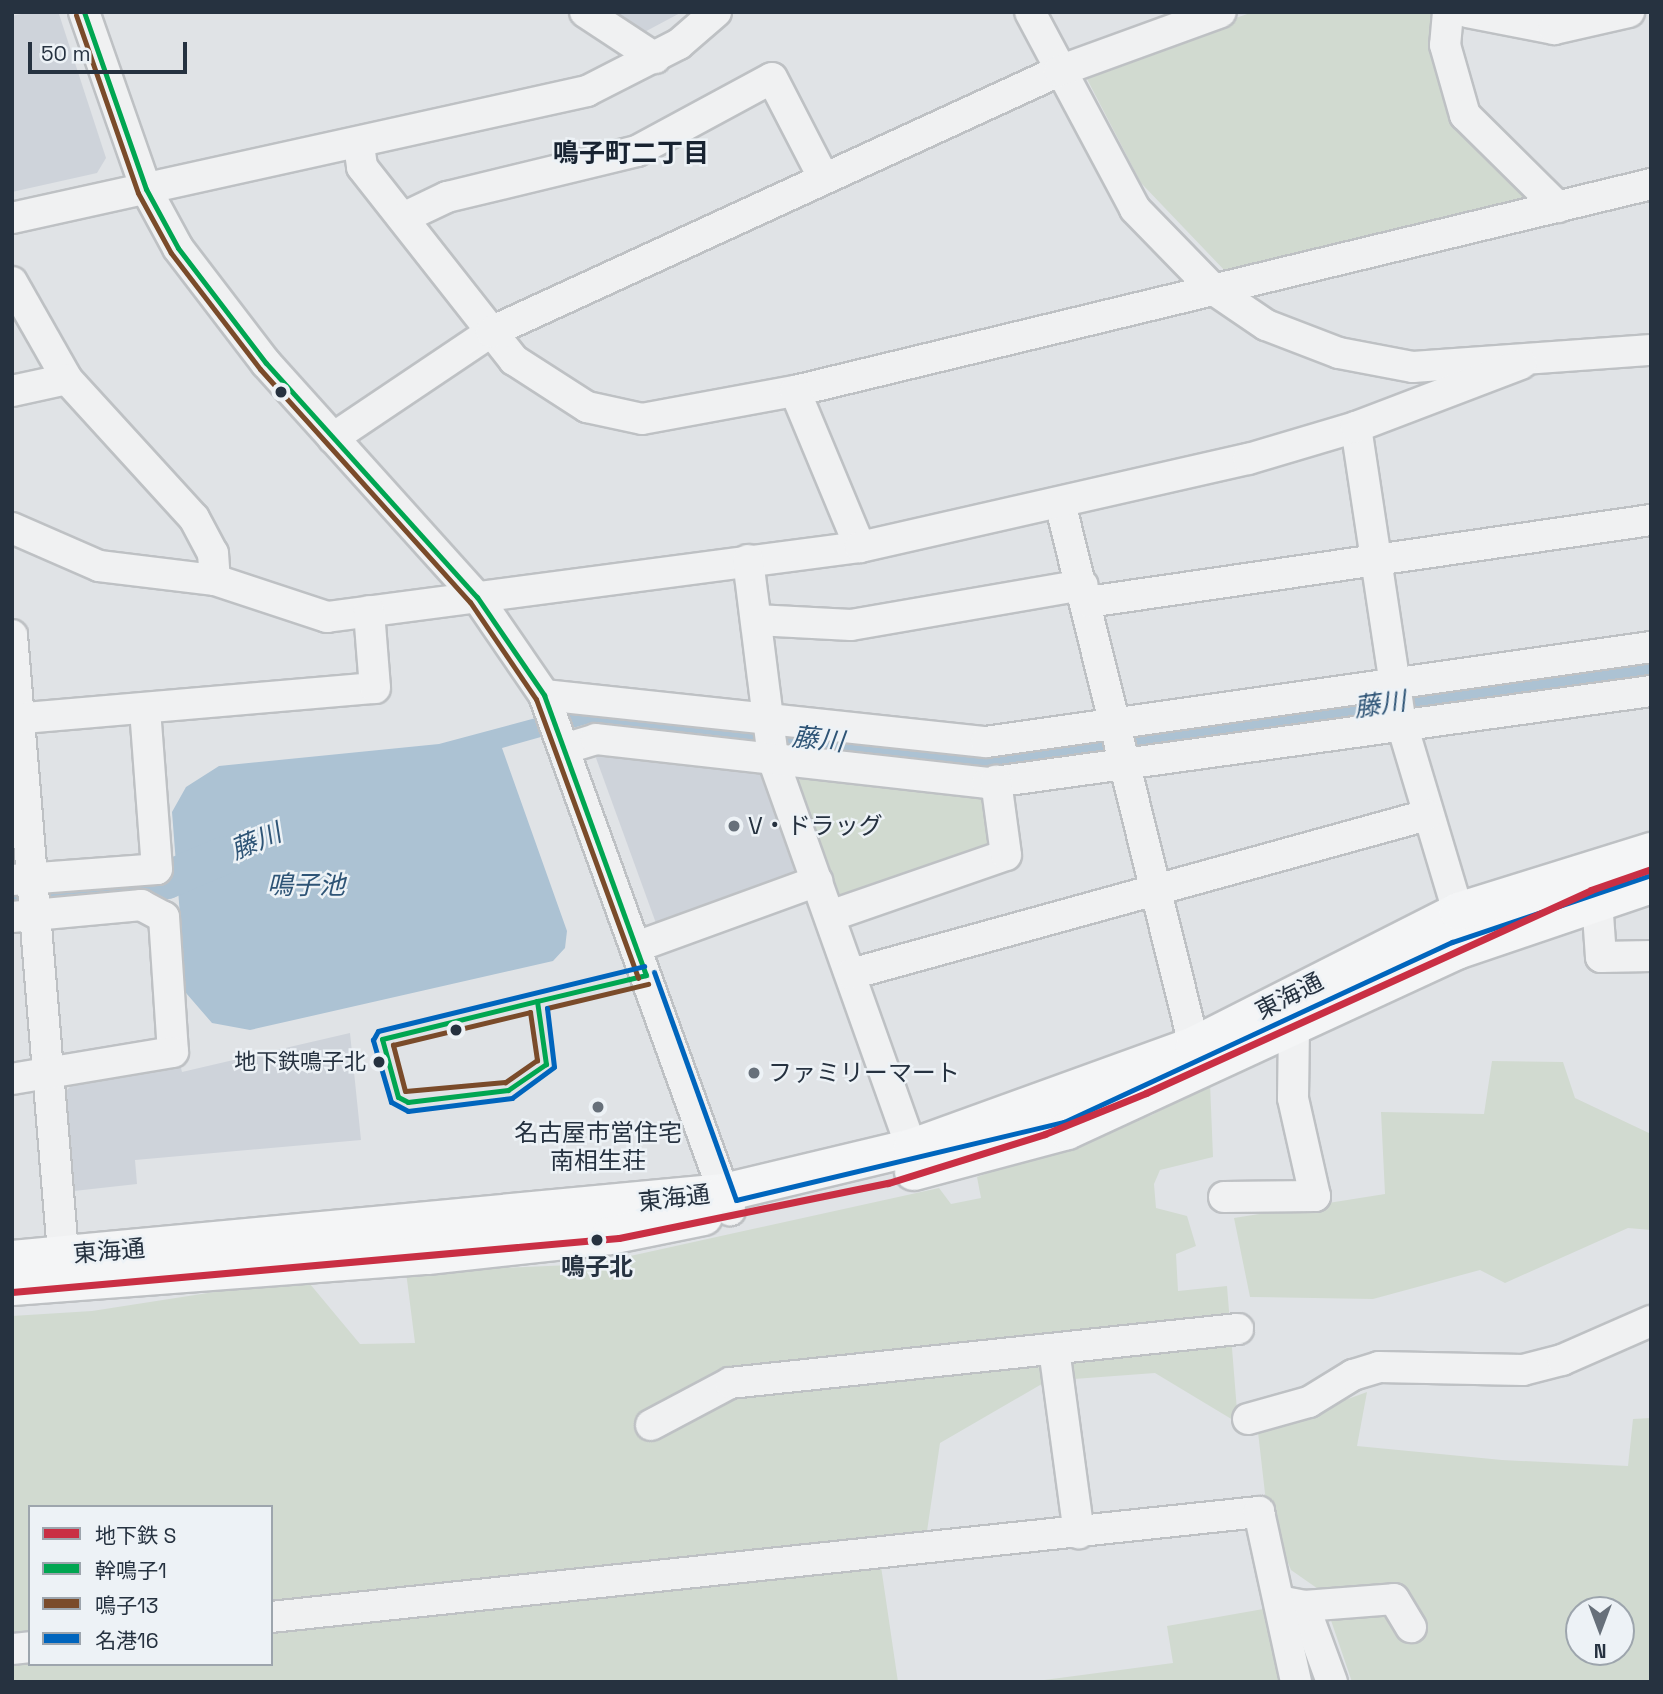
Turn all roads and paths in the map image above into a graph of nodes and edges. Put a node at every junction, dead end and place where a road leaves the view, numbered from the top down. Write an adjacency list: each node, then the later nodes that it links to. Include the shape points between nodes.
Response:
1 (84, 12): 14 (street)
2 (585, 12): 9 (street)
3 (716, 12): 9 (street)
4 (1030, 12): 10 (street)
5 (1221, 12): 10 (street)
6 (1448, 12): 15 (street, via 1445,45 1465,115)
7 (1467, 12): 8 (street, via 1554,29)
8 (1629, 12)
9 (655, 58): 11 (street, via 587,92)
10 (1059, 71): 12 (street); 19 (street, via 1135,209)
11 (359, 145): 14 (street); 17 (street, via 362,167)
12 (823, 177): 17 (street, via 772,78 637,151 447,197); 20 (street)
13 (1651, 184): 15 (street)
14 (146, 189): 16 (street); 27 (street, via 223,310)
15 (1558, 207): 19 (street)
16 (12, 218)
17 (402, 218): 20 (street)
18 (12, 282): 23 (street)
19 (1213, 289): 22 (street, via 1266,325 1339,353 1413,367); 25 (street)
20 (491, 332): 25 (street, via 514,360 567,397 642,419); 27 (street)
21 (1651, 350): 22 (street)
22 (1521, 364): 26 (street)
23 (67, 379): 24 (street); 34 (street, via 194,518 213,552)
24 (12, 391)
25 (795, 391): 31 (street)
26 (1356, 427): 28 (street); 32 (street)
27 (333, 438): 36 (street)
28 (1060, 503): 31 (street); 35 (street)
29 (1651, 520): 32 (street)
30 (12, 528): 34 (street, via 99,566)
31 (860, 547): 33 (street)
32 (1377, 556): 35 (street); 43 (street)
33 (748, 560): 36 (street); 38 (street)
34 (215, 580): 37 (street, via 327,617)
35 (1086, 593): 38 (street, via 851,625); 47 (street)
36 (477, 597): 37 (street); 42 (street)
37 (369, 611): 44 (street, via 375,688)
38 (756, 620): 46 (street)
39 (12, 635): 45 (street)
40 (1651, 647): 43 (street)
41 (1651, 691): 43 (street)
42 (547, 701): 46 (street); 48 (street)
43 (1397, 704): 47 (street); 47 (street); 50 (street)
44 (145, 708): 45 (street); 55 (street, via 157,869)
45 (15, 719): 55 (street)
46 (770, 737): 47 (street); 48 (street, via 596,738); 49 (street); 52 (street)
47 (1122, 742): 49 (street); 54 (street)
48 (565, 743): 59 (street)
49 (996, 781): 58 (street, via 1006,855)
50 (1427, 815): 54 (street); 57 (street)
51 (1651, 850): 57 (main road, 東海通)
52 (817, 881): 58 (street); 59 (street)
53 (1651, 884): 56 (main road, 東海通)
54 (1157, 888): 61 (street); 63 (street)
55 (24, 897): 64 (street); 64 (street, via 141,905 164,917 173,1052)
56 (1597, 900): 60 (street, via 1601,957); 62 (main road, 東海通, via 1456,950)
57 (1458, 911): 63 (main road, 東海通)
58 (830, 916): 61 (street)
59 (636, 947): 68 (street)
60 (1651, 956)
61 (851, 974): 66 (street)
62 (1294, 1022): 66 (main road, 東海通, via 1067,1130); 67 (street, via 1293,1098 1315,1196)
63 (1194, 1045): 66 (main road, 東海通)
64 (50, 1075): 65 (street); 70 (street)
65 (12, 1079)
66 (915, 1158): 68 (main road, 東海通)
67 (1224, 1197)
68 (727, 1201): 70 (main road, 東海通)
69 (12, 1259): 70 (main road, 東海通)
70 (64, 1268): 71 (main road, 東海通)
71 (12, 1286)
72 (1651, 1321): 75 (street, via 1562,1360 1523,1370 1379,1367 1353,1375 1309,1402)
73 (1238, 1329): 74 (street)
74 (1054, 1349): 76 (street, via 730,1383); 77 (street)
75 (1248, 1419)
76 (651, 1425)
77 (1079, 1533): 78 (street, via 1259,1512); 79 (street)
78 (1291, 1603): 80 (street, via 1394,1599); 81 (street); 82 (street)
79 (273, 1617)
80 (1411, 1627)
81 (1296, 1682)
82 (1332, 1682)

